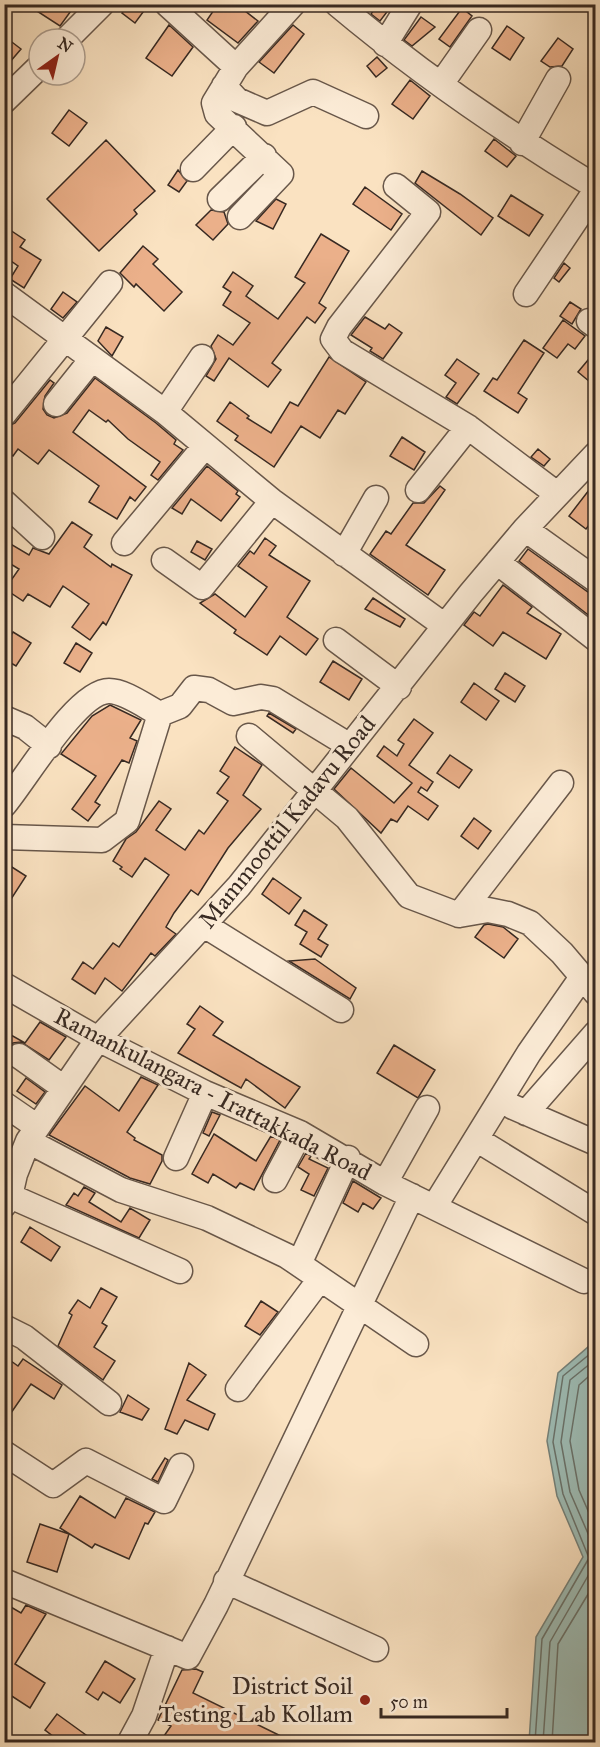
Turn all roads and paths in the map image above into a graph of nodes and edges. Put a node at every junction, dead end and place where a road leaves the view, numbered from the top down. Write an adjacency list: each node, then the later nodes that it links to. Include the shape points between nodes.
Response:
1 (102, 4): 6 (street)
2 (167, 4): 9 (street)
3 (293, 4): 9 (street)
4 (337, 4): 8 (street)
5 (410, 4): 8 (street)
6 (79, 27)
7 (479, 30): 12 (street)
8 (385, 44): 12 (street)
9 (230, 76): 14 (street, via 237,100 267,112 314,92); 15 (street, via 214,103 217,114)
10 (27, 78): 13 (street)
11 (558, 79): 16 (street)
12 (441, 84): 16 (street)
13 (4, 100)
14 (366, 116)
15 (234, 128): 17 (street); 18 (street)
16 (522, 142): 20 (street)
17 (264, 156): 21 (street); 22 (street, via 281,174)
18 (193, 169)
19 (396, 186): 32 (street, via 428,212 333,339 342,351)
20 (596, 188): 25 (street)
21 (220, 199)
22 (240, 216)
23 (110, 283): 26 (street)
24 (4, 294): 26 (street)
25 (526, 294)
26 (65, 339): 28 (street); 31 (street)
27 (202, 357): 30 (street)
28 (92, 359): 29 (street); 30 (street)
29 (56, 404)
30 (165, 412): 33 (street)
31 (4, 414)
32 (468, 427): 35 (street); 36 (street)
33 (205, 446): 38 (street); 42 (street)
34 (596, 454): 36 (street, Mammoottil Kadavu Road)
35 (418, 490)
36 (557, 494): 40 (street, Mammoottil Kadavu Road)
37 (376, 498): 43 (street)
38 (272, 501): 43 (street); 44 (street, via 202,587)
39 (4, 502): 41 (street)
40 (525, 530): 45 (street, Mammoottil Kadavu Road); 46 (street)
41 (42, 537)
42 (124, 543)
43 (344, 554): 47 (street)
44 (164, 560)
45 (497, 562): 47 (street, Mammoottil Kadavu Road); 48 (street)
46 (596, 580)
47 (445, 626): 50 (street, Mammoottil Kadavu Road)
48 (596, 639)
49 (336, 640): 50 (street)
50 (399, 687): 55 (street, Mammoottil Kadavu Road)
51 (160, 714): 54 (street, via 112,690 97,692 81,704); 55 (street, via 180,705 194,688 209,690 233,703 261,697 273,699); 59 (street, via 127,821 102,840)
52 (4, 718): 54 (street, via 25,727)
53 (249, 736): 57 (street)
54 (49, 746): 58 (street)
55 (350, 746): 57 (street, Mammoottil Kadavu Road)
56 (561, 783): 60 (street)
57 (314, 792): 60 (street, via 347,818 410,896); 61 (street, Mammoottil Kadavu Road)
58 (4, 805)
59 (4, 837)
60 (459, 915): 62 (street, via 488,910 530,922)
61 (204, 925): 64 (street); 66 (street, Mammoottil Kadavu Road)
62 (589, 985): 70 (street)
63 (4, 986): 66 (street, Ramankulangara - Irattakkada Road)
64 (341, 1010)
65 (596, 1033): 73 (street)
66 (98, 1039): 68 (street, Mammoottil Kadavu Road); 69 (street, Ramankulangara - Irattakkada Road)
67 (19, 1056): 68 (street)
68 (64, 1088): 74 (street, Mammoottil Kadavu Road)
69 (205, 1092): 75 (street, Ramankulangara - Irattakkada Road); 78 (street)
70 (500, 1101): 73 (street); 76 (street)
71 (4, 1104): 74 (street)
72 (427, 1108): 81 (street)
73 (526, 1113): 77 (street)
74 (32, 1133): 82 (street, Mammoottil Kadavu Road); 86 (street, via 121,1190 207,1218)
75 (300, 1133): 79 (street, Ramankulangara - Irattakkada Road); 80 (street)
76 (476, 1139): 84 (street); 85 (street)
77 (596, 1143)
78 (176, 1158)
79 (348, 1158): 81 (street, Ramankulangara - Irattakkada Road); 86 (street)
80 (275, 1180)
81 (386, 1183): 83 (street, Ramankulangara - Irattakkada Road)
82 (9, 1186): 87 (street)
83 (412, 1196): 84 (street, Ramankulangara - Irattakkada Road); 90 (street)
84 (434, 1207): 89 (street, Ramankulangara - Irattakkada Road)
85 (596, 1213)
86 (299, 1264): 88 (street)
87 (180, 1270)
88 (320, 1279): 90 (street); 93 (street)
89 (584, 1281)
90 (359, 1305): 92 (street); 98 (street)
91 (4, 1327): 94 (street, via 24,1337)
92 (416, 1344)
93 (238, 1389)
94 (109, 1403)
95 (4, 1453): 96 (street, via 53,1485 86,1461 164,1501)
96 (181, 1466)
97 (4, 1581): 99 (street)
98 (226, 1581): 99 (street, via 188,1657); 100 (street)
99 (167, 1648): 101 (street, via 144,1716)
100 (376, 1650)
101 (130, 1743)

